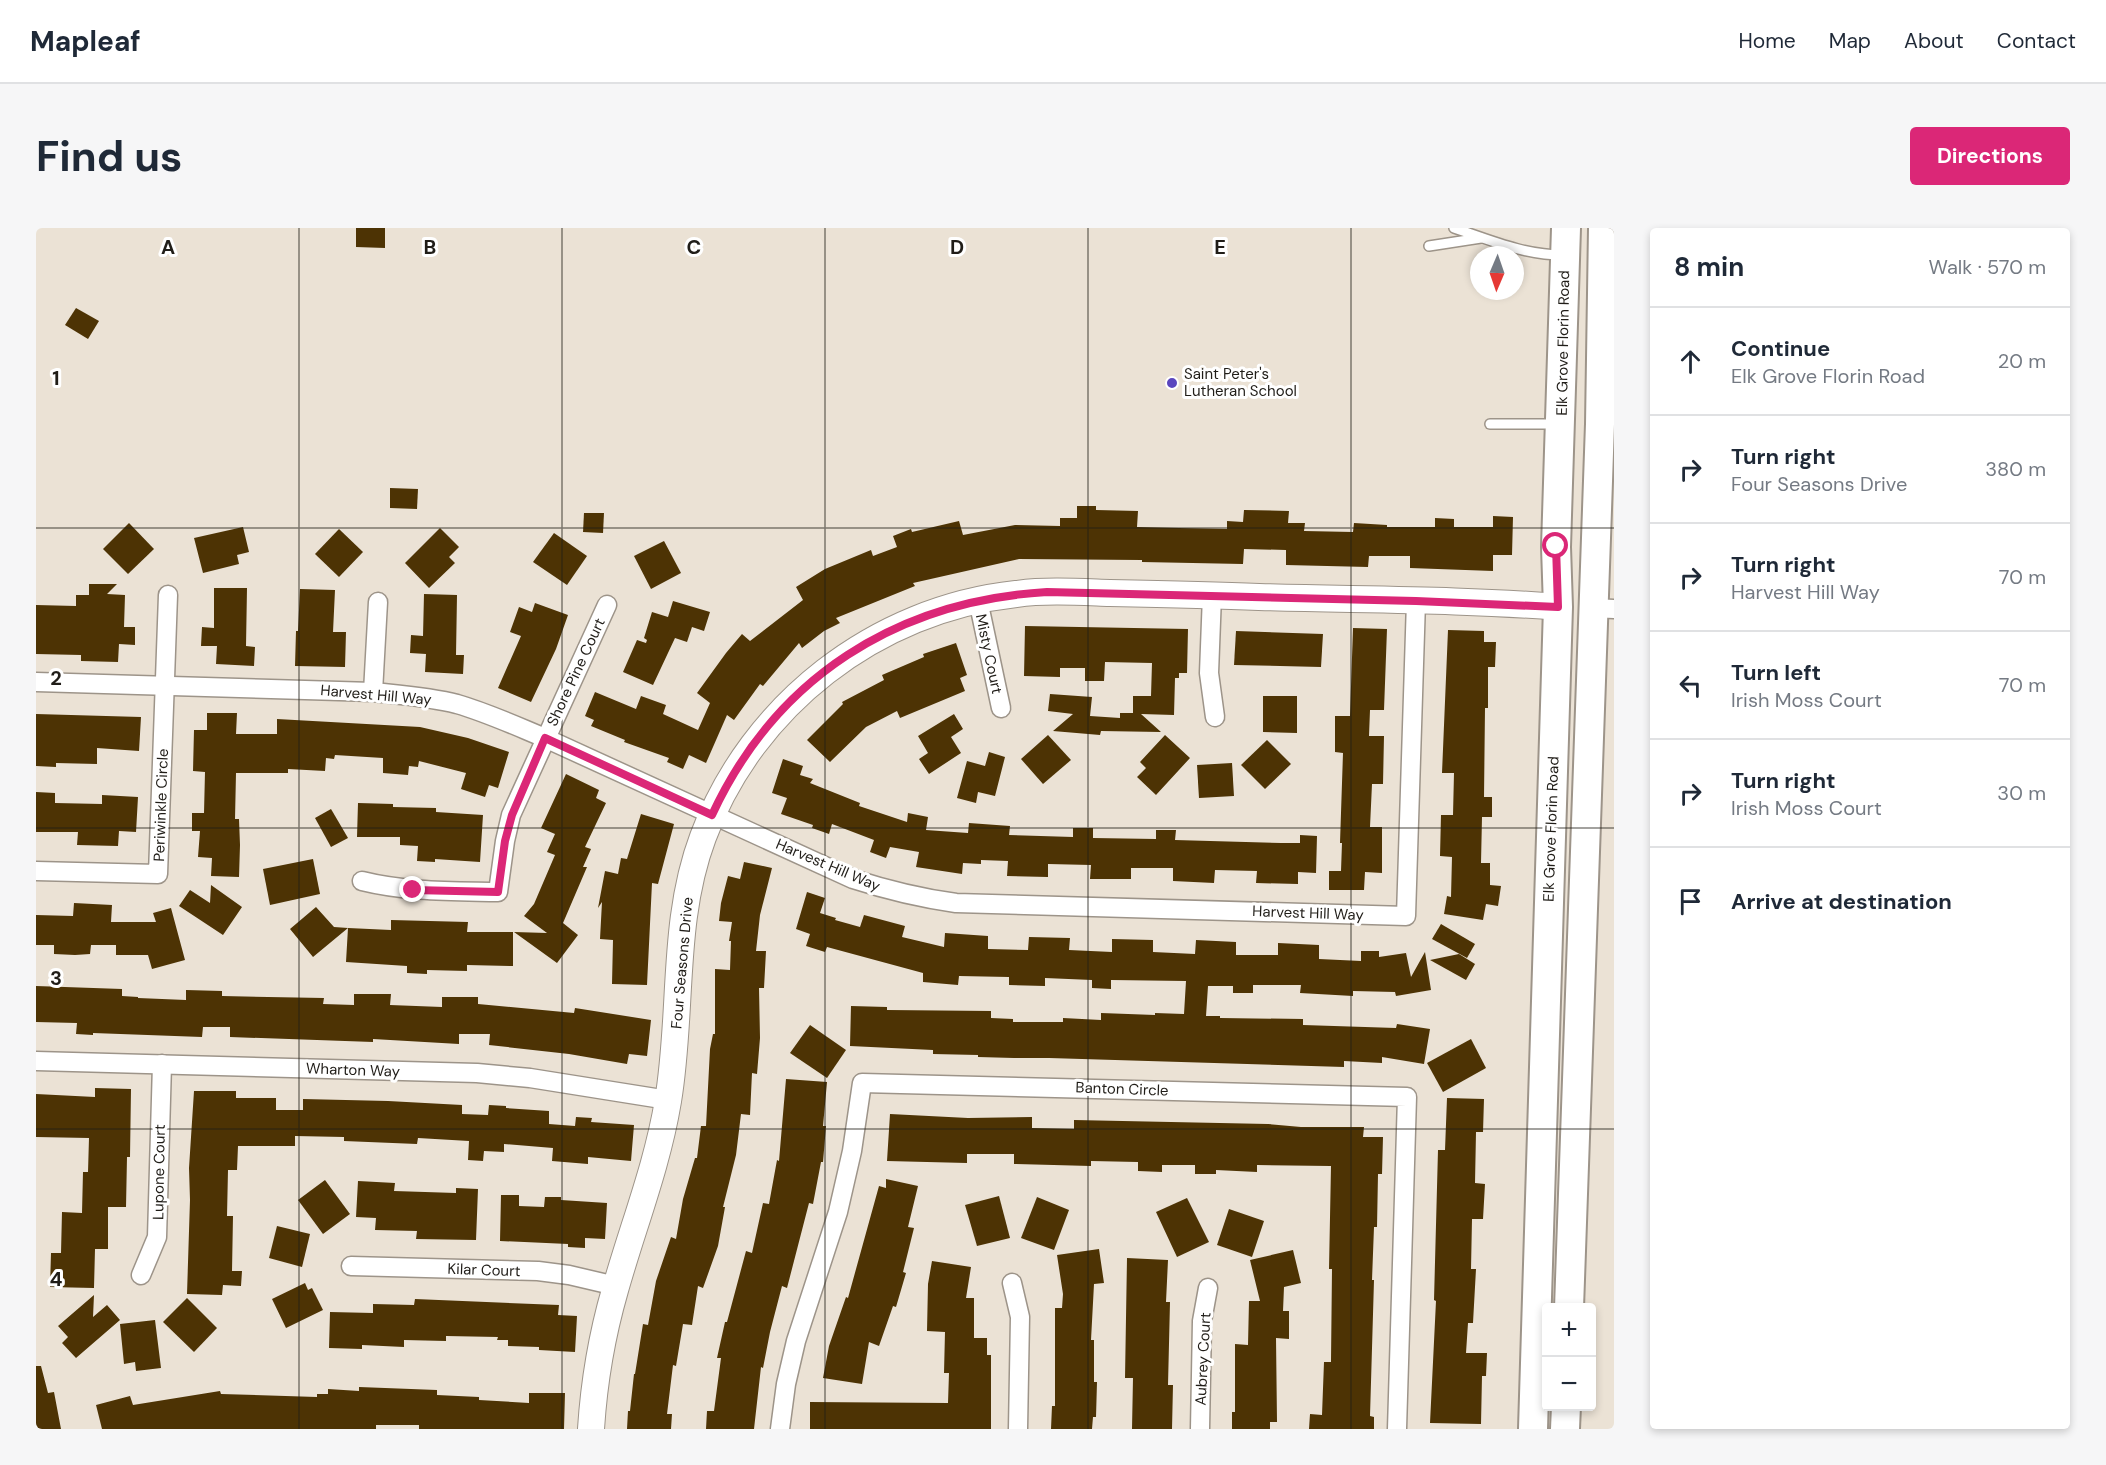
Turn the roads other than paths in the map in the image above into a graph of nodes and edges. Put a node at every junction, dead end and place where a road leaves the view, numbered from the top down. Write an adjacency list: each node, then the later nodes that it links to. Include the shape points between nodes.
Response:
1 (1454, 228): 3 (lane)
2 (1603, 228): 16 (main road, via 1600,424)
3 (1484, 238): 4 (lane, via 1546,255); 5 (lane)
4 (1565, 242): 7 (main road, Elk Grove Florin Road)
5 (1429, 246)
6 (1490, 424): 7 (lane)
7 (1561, 424): 8 (main road, Elk Grove Florin Road)
8 (1556, 546): 15 (main road, Elk Grove Florin Road); 16 (main road, via 1573,564 1580,600)
9 (168, 595): 18 (street)
10 (1212, 595): 11 (street, Four Seasons Drive, via 1047,592); 12 (street, Four Seasons Drive); 21 (street, via 1209,673)
11 (978, 600): 20 (street, Misty Court); 23 (street, Four Seasons Drive, via 913,620 822,673 770,724 742,760)
12 (1416, 601): 15 (street, Four Seasons Drive); 23 (street, Harvest Hill Way, via 1406,916 967,903 919,897 853,879)
13 (378, 602): 19 (street)
14 (607, 605): 22 (street, Shore Pine Court)
15 (1558, 607): 24 (main road, via 1570,620 1572,643 1566,783); 42 (main road, Elk Grove Florin Road)
16 (1604, 609): 24 (main road)
17 (36, 682): 18 (street, Harvest Hill Way)
18 (165, 686): 19 (street, Harvest Hill Way); 25 (street, Periwinkle Circle, via 158,874)
19 (373, 692): 22 (street, Harvest Hill Way, via 456,704)
20 (1001, 708)
21 (1215, 717)
22 (545, 738): 23 (street, Harvest Hill Way); 26 (street, Shore Pine Court, via 512,815 498,892 404,889)
23 (712, 815): 29 (street, Four Seasons Drive, via 691,874 682,920)
24 (1586, 820): 35 (main road)
25 (36, 871)
26 (362, 881)
27 (36, 1061): 28 (street, Wharton Way)
28 (162, 1065): 29 (street, Wharton Way, via 477,1073); 31 (street, Lupone Court, via 158,1237)
29 (668, 1100): 33 (street, Four Seasons Drive, via 645,1198)
30 (351, 1266): 33 (street, Kilar Court, via 538,1271)
31 (141, 1275)
32 (1012, 1283): 39 (street, via 1020,1317)
33 (616, 1286): 37 (street, Four Seasons Drive, via 597,1370)
34 (1208, 1288): 40 (street, Aubrey Court, via 1202,1321)
35 (1569, 1303)
36 (1566, 1411): 43 (main road)
37 (591, 1429)
38 (780, 1429): 41 (street, Banton Circle, via 796,1341 838,1212 862,1083 1407,1097)
39 (1018, 1429)
40 (1200, 1429)
41 (1396, 1429)
42 (1533, 1429)
43 (1565, 1429)

